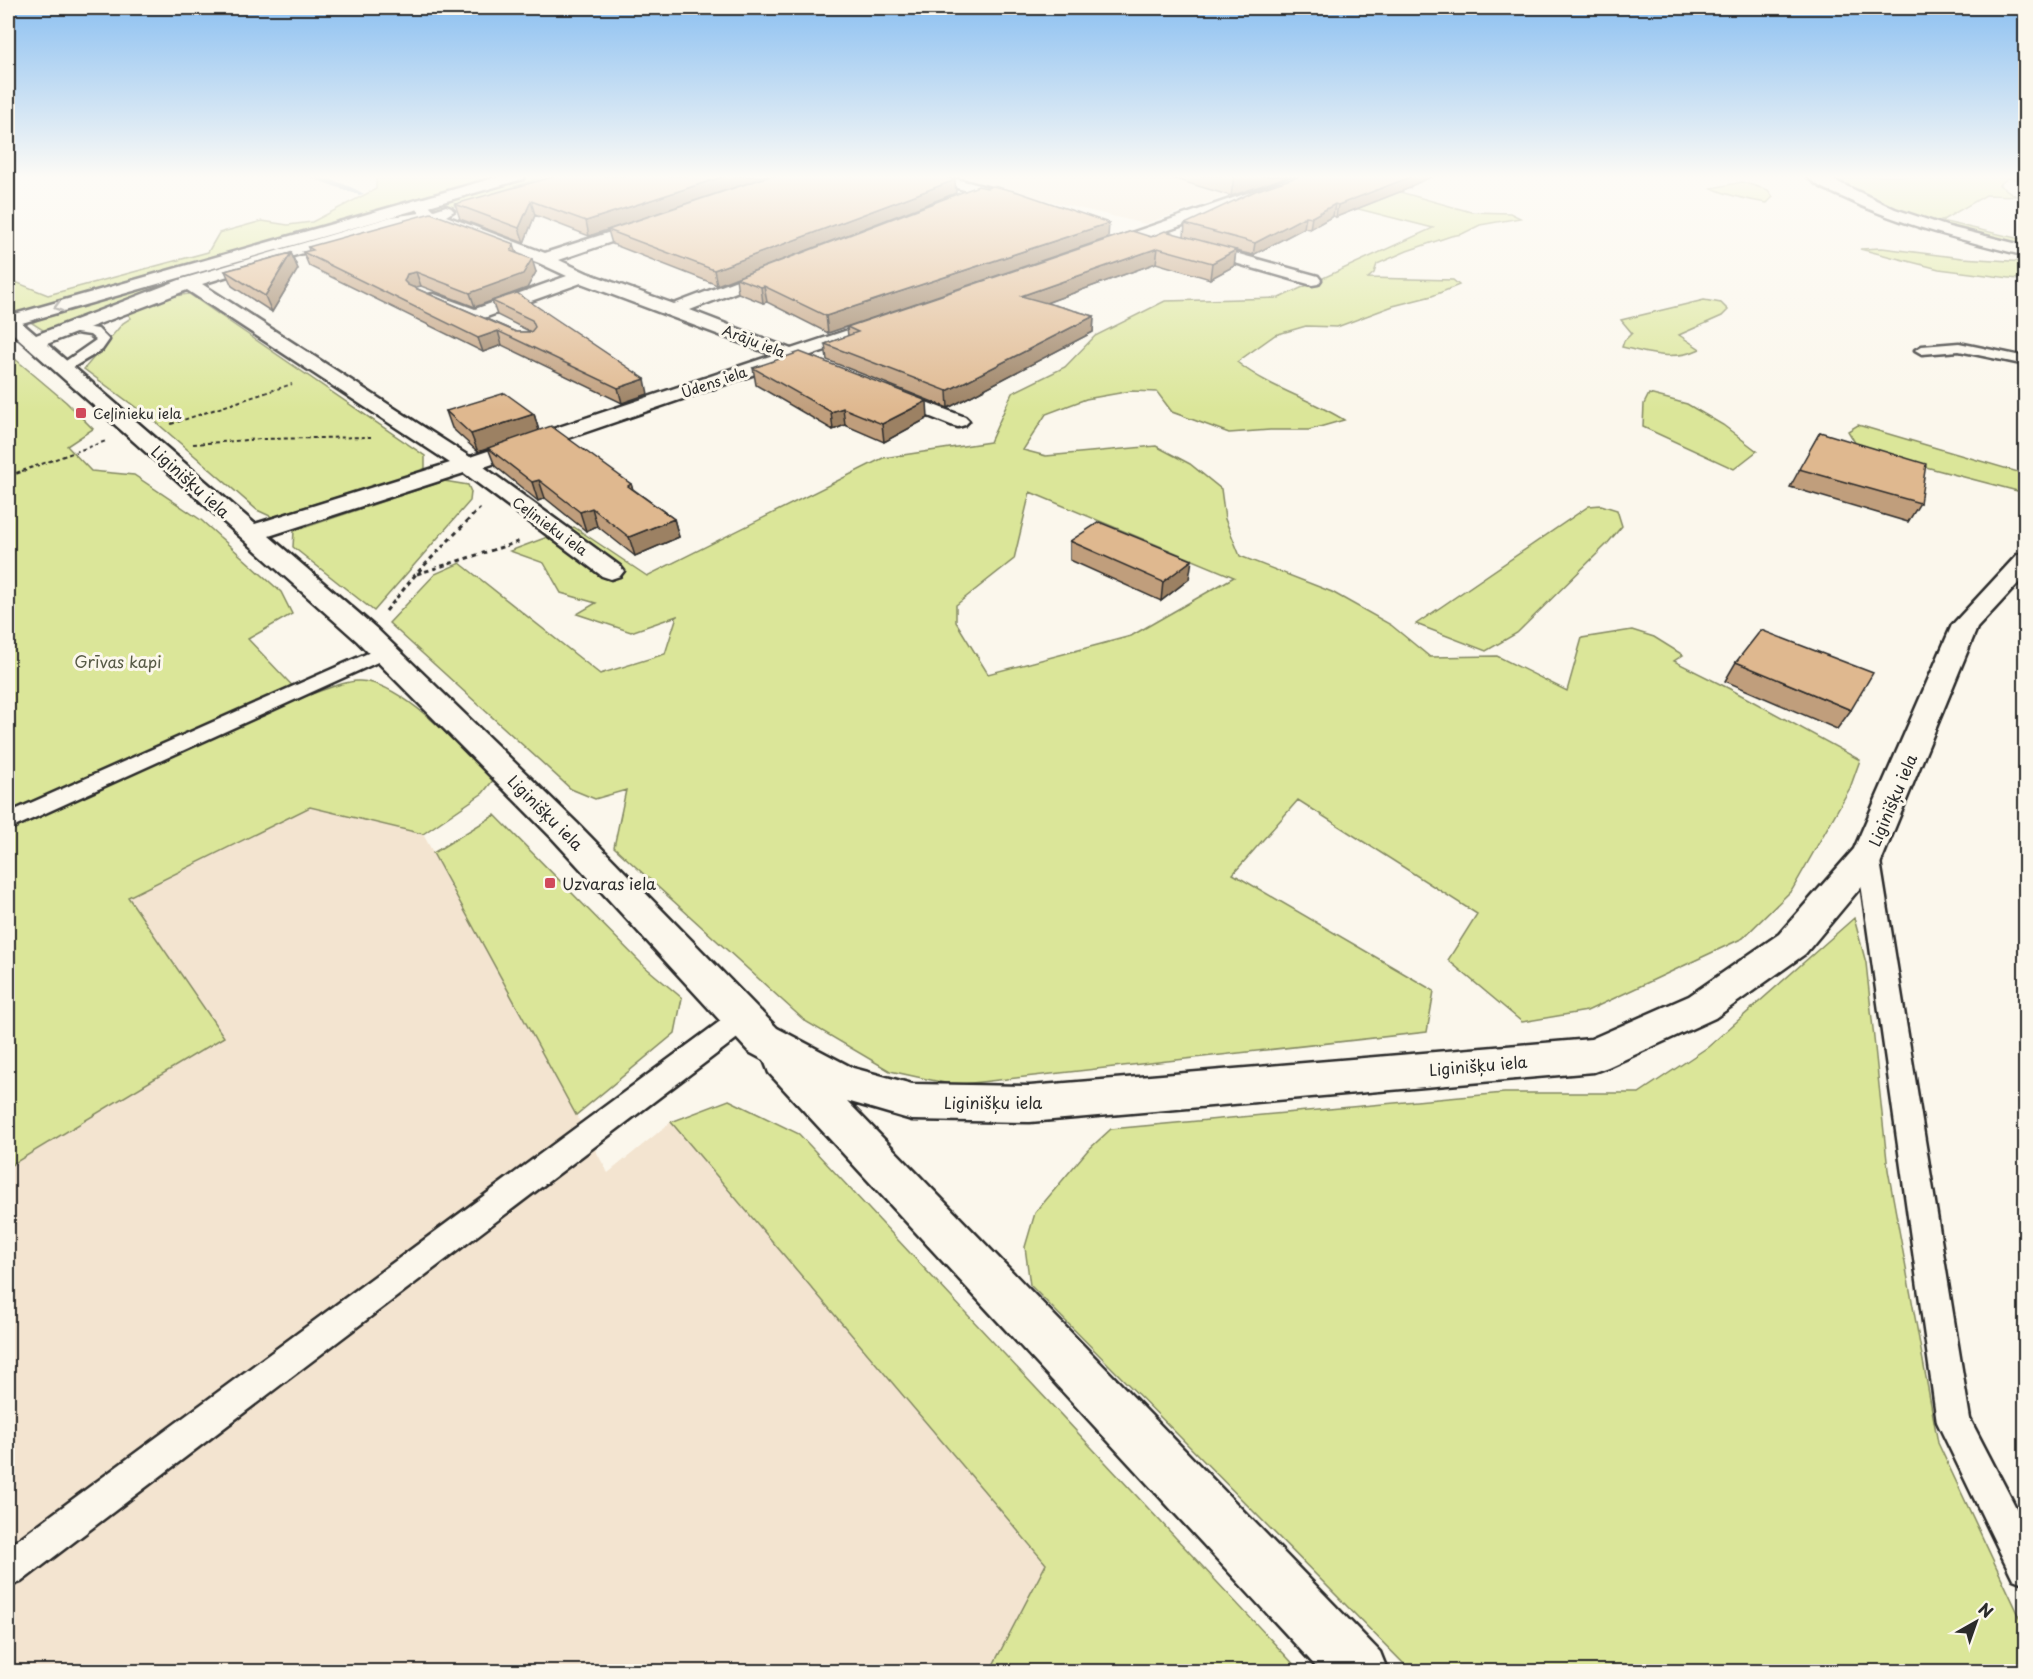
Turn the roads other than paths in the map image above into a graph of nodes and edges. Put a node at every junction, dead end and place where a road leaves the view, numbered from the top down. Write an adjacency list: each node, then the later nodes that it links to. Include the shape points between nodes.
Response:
1 (258, 254): 16 (street, one-way to 16)
2 (283, 254): 12 (street)
3 (533, 254): 8 (street, Arāju iela)
4 (558, 254): 8 (street)
5 (1085, 254): 7 (street)
6 (1221, 254): 11 (street)
7 (1080, 256)
8 (544, 259): 10 (street, Arāju iela)
9 (795, 263): 14 (street)
10 (581, 277): 14 (street, Arāju iela); 15 (street)
11 (1312, 280)
12 (188, 283): 19 (street); 28 (street, Ceļinieku iela)
13 (420, 293): 15 (street)
14 (674, 310): 22 (street, Arāju iela)
15 (475, 315): 17 (street)
16 (8, 321): 20 (street, Liginišķu iela)
17 (496, 325)
18 (880, 325): 22 (street, Ūdens iela)
19 (73, 329): 20 (street); 25 (lane, via 94,332 103,340)
20 (34, 342): 25 (street, Liginišķu iela)
21 (1922, 350): 23 (lane, via 1959,347)
22 (791, 356): 24 (street, Arāju iela); 28 (street, Ūdens iela)
23 (2025, 361)
24 (813, 364)
25 (65, 368): 29 (street, Liginišķu iela)
26 (869, 386): 27 (street)
27 (958, 421)
28 (467, 465): 29 (street, Ūdens iela); 31 (street, Ceļinieku iela)
29 (250, 534): 32 (street, Liginišķu iela)
30 (2025, 560): 34 (street, Liginišķu iela, via 1965,626)
31 (611, 571)
32 (375, 643): 33 (lane); 35 (street, Liginišķu iela, via 566,831)
33 (8, 822)
34 (1868, 855): 35 (street, Liginišķu iela, via 1792,944 1702,1007 1594,1055 1030,1104 912,1102 844,1083); 36 (lane, via 1954,1422)
35 (753, 1030): 37 (lane); 38 (street)
36 (2025, 1566)
37 (8, 1569)
38 (1360, 1671)

